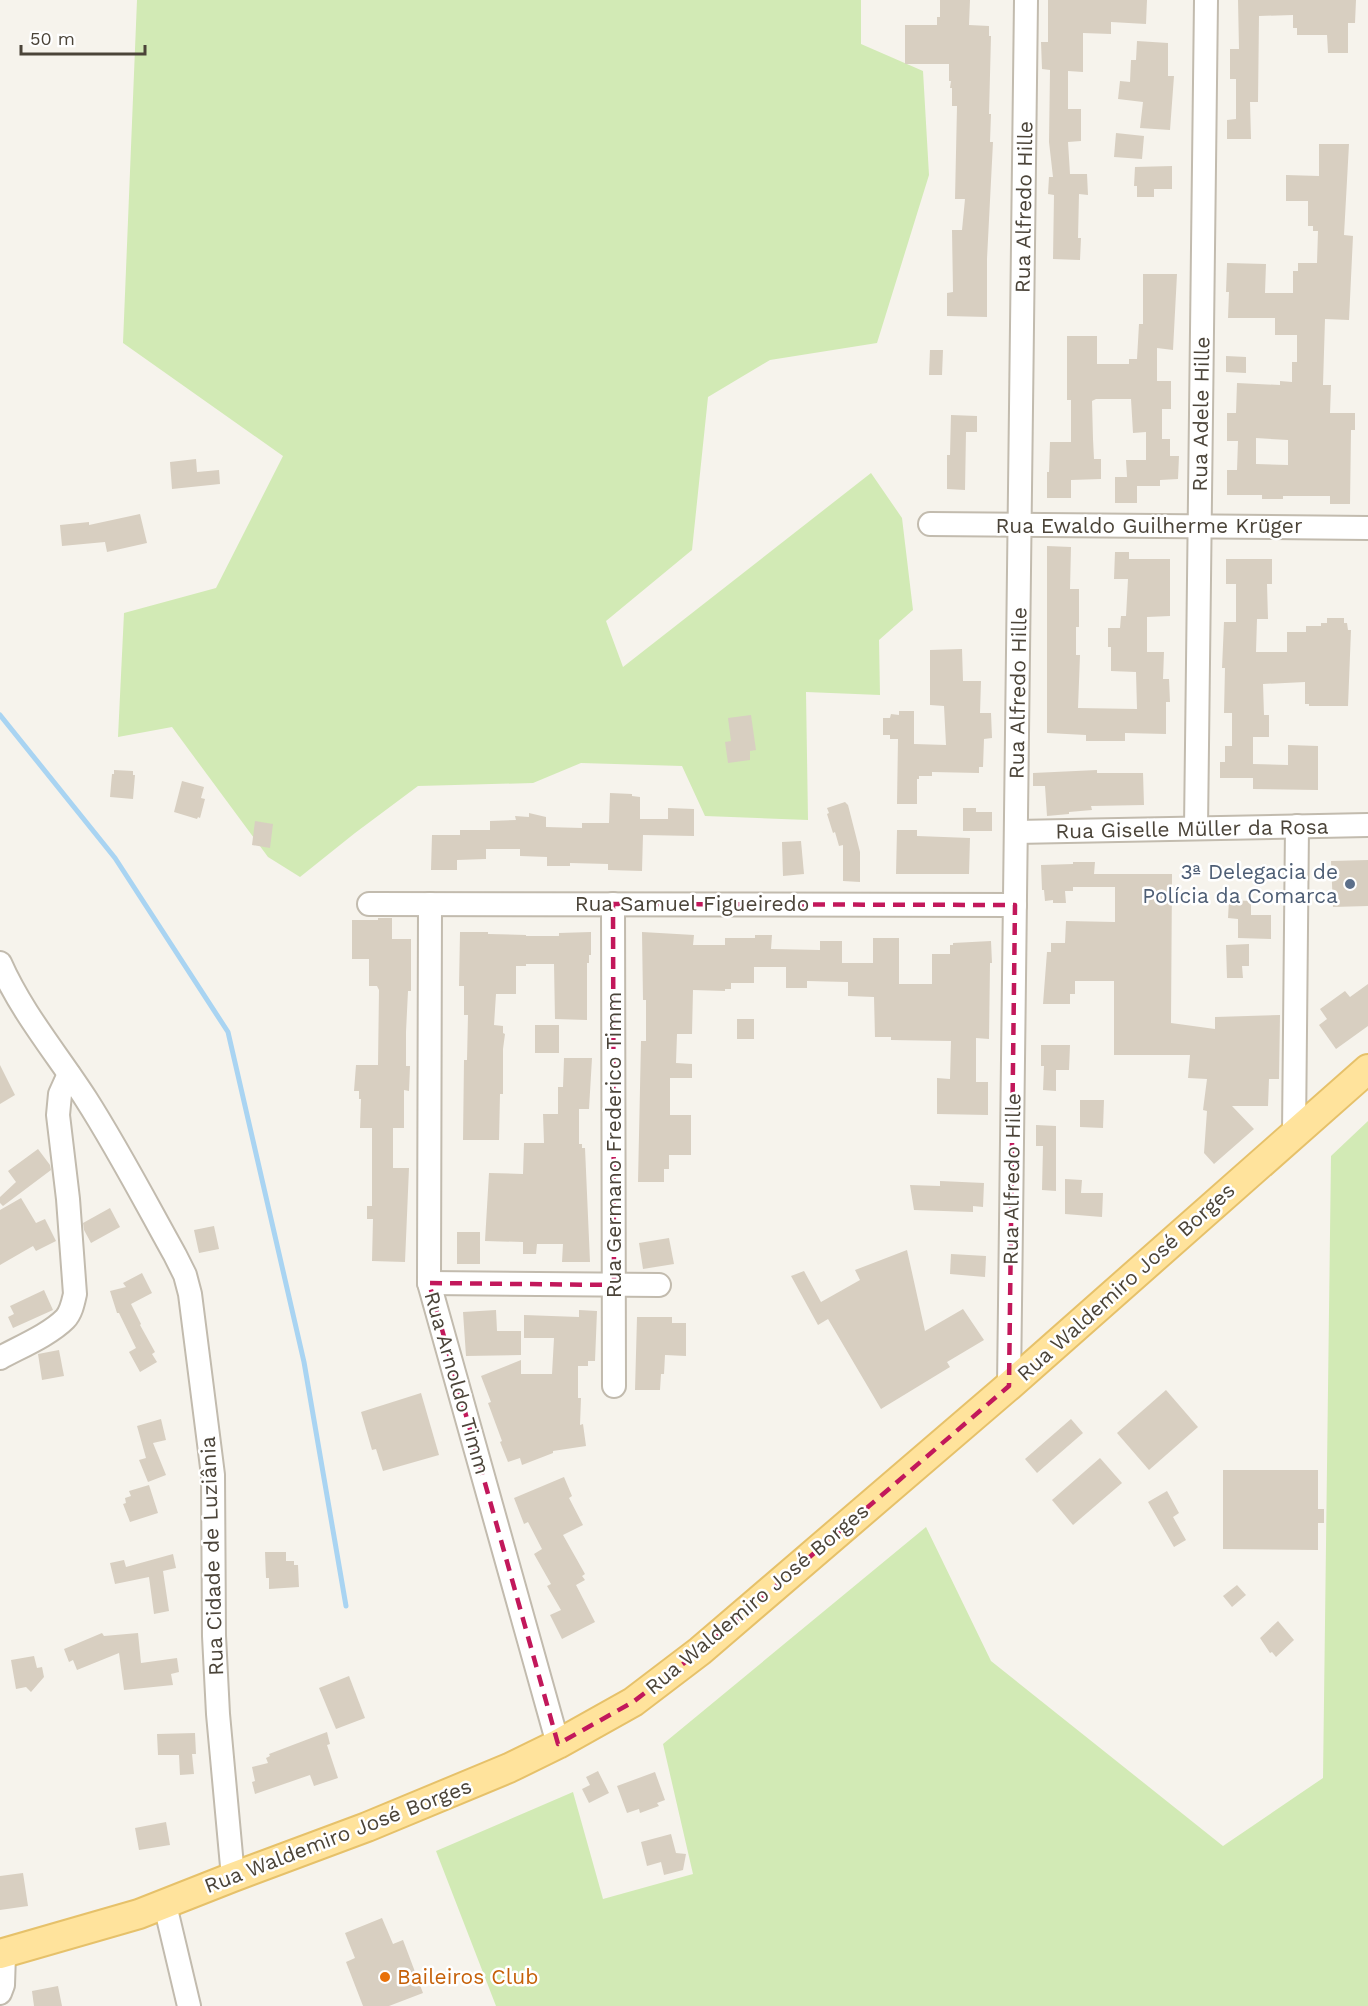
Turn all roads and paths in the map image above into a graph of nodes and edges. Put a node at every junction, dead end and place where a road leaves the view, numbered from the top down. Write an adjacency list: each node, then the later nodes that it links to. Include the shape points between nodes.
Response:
1 (1026, 0): 4 (street, Rua Alfredo Hille)
2 (1206, 0): 5 (street, Rua Adele Hille)
3 (930, 524): 4 (street, Rua Ewaldo Guilherme Krüger)
4 (1020, 525): 5 (street, Rua Ewaldo Guilherme Krüger); 10 (street, Rua Alfredo Hille)
5 (1200, 526): 6 (street, Rua Ewaldo Guilherme Krüger); 9 (street, Rua Adele Hille)
6 (1368, 528)
7 (1368, 825): 8 (street, Rua Giselle Müller da Rosa)
8 (1297, 826): 9 (street, Rua Giselle Müller da Rosa); 18 (street)
9 (1196, 828): 10 (street, Rua Giselle Müller da Rosa)
10 (1016, 832): 14 (street, Rua Alfredo Hille)
11 (369, 904): 12 (street, Rua Samuel Figueiredo)
12 (430, 904): 13 (street, Rua Samuel Figueiredo); 19 (street, Rua Arnoldo Timm)
13 (613, 904): 14 (street, Rua Samuel Figueiredo); 20 (street, Rua Germano Frederico Timm)
14 (1015, 905): 24 (street, Rua Alfredo Hille)
15 (0, 963): 17 (street, Rua Cidade de Luziânia, via 22,1006)
16 (1368, 1069): 18 (main road, Rua Waldemiro José Borges)
17 (69, 1074): 22 (street, via 60,1094 58,1115 74,1301 66,1318); 26 (street, Rua Cidade de Luziânia, via 175,1255 190,1293 213,1475 214,1636)
18 (1294, 1133): 24 (main road, Rua Waldemiro José Borges)
19 (429, 1283): 20 (street); 25 (street, Rua Arnoldo Timm)
20 (614, 1285): 21 (street); 23 (street, Rua Germano Frederico Timm)
21 (659, 1285)
22 (0, 1358)
23 (614, 1386)
24 (1010, 1386): 25 (main road, Rua Waldemiro José Borges, via 700,1651 633,1702)
25 (558, 1744): 26 (main road, Rua Waldemiro José Borges, via 464,1788)
26 (233, 1877): 27 (main road, Rua Waldemiro José Borges)
27 (165, 1905): 28 (main road, Rua Waldemiro José Borges); 30 (street)
28 (2, 1954): 29 (street)
29 (0, 1992)
30 (189, 2006)

